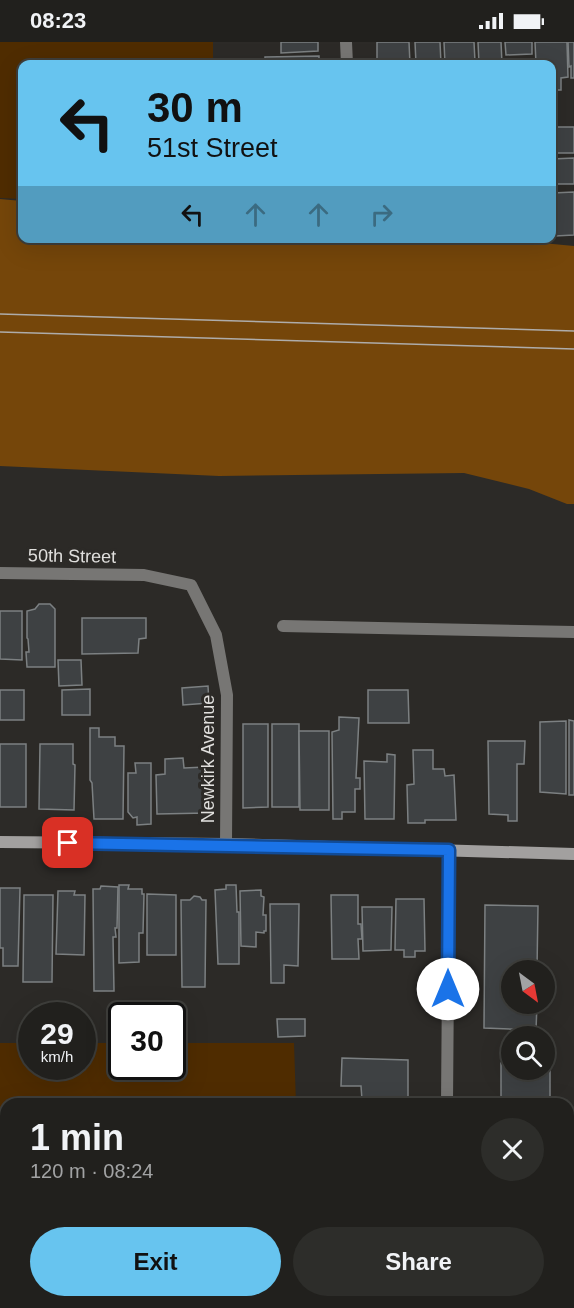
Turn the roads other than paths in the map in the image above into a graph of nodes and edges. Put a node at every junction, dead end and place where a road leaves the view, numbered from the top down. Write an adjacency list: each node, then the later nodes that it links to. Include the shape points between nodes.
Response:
1 (346, 42): 2 (street)
2 (347, 60)
3 (0, 573): 4 (street, 50th Street)
4 (144, 575): 8 (street, Newkirk Avenue, via 191,585 216,635 227,695)
5 (283, 626): 6 (street)
6 (574, 632)
7 (0, 842): 8 (street)
8 (226, 844): 9 (street)
9 (449, 850): 10 (street); 11 (street)
10 (574, 854)
11 (447, 1098)

